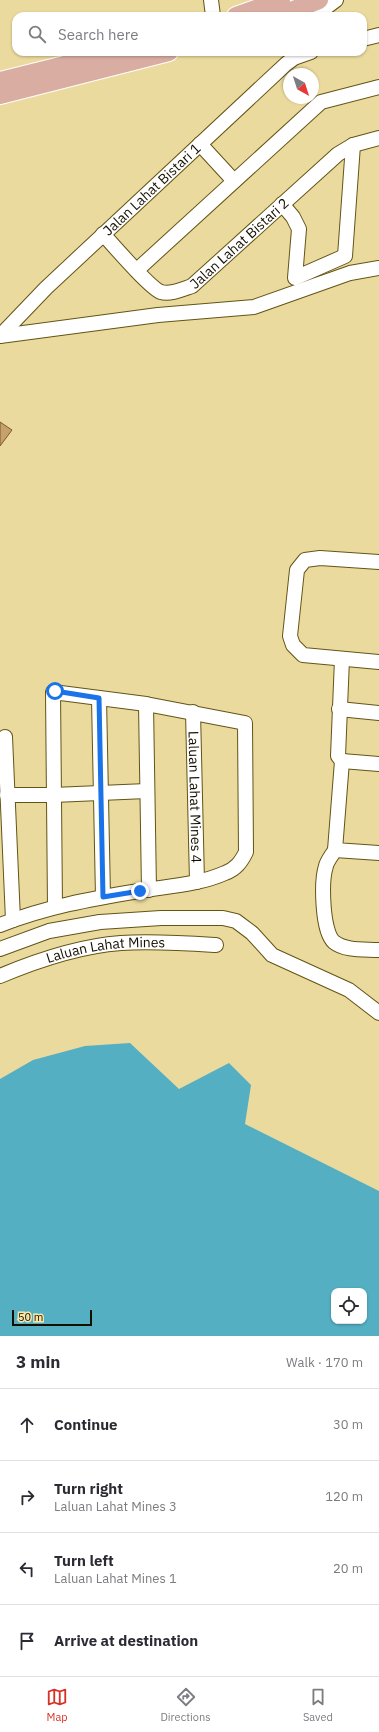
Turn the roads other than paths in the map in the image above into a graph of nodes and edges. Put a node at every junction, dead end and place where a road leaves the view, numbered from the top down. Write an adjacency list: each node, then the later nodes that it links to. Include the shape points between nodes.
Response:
1 (211, 0): 5 (street)
2 (281, 0): 6 (main road)
3 (319, 0): 7 (main road)
4 (336, 0): 8 (street)
5 (212, 12)
6 (247, 12)
7 (288, 12)
8 (323, 12)
9 (379, 35): 10 (street)
10 (367, 38)
11 (101, 56): 14 (main road)
12 (153, 56): 16 (main road)
13 (300, 56): 18 (street, Jalan Lahat Bistari 1, via 286,64)
14 (0, 81)
15 (379, 87): 20 (street, via 321,102)
16 (0, 95)
17 (379, 138): 19 (street, Jalan Lahat Bistari 2)
18 (200, 144): 20 (street); 22 (street, Jalan Lahat Bistari 1)
19 (353, 145): 21 (street, Jalan Lahat Bistari 2, via 338,154); 21 (street, via 345,256 295,278 299,228)
20 (234, 181): 24 (street)
21 (282, 204): 24 (street, Jalan Lahat Bistari 2, via 192,286 161,292 148,283)
22 (103, 234): 24 (street, Jalan Lahat Bistari 2); 25 (street, Jalan Lahat Bistari 1)
23 (379, 268): 25 (street, via 350,273 254,307 158,315)
24 (137, 270)
25 (0, 336)
26 (379, 562): 27 (street, via 320,558 305,560 297,570 290,636 294,645 303,655)
27 (342, 659): 28 (street); 31 (street)
28 (379, 662)
29 (99, 698): 30 (street); 38 (street); 40 (street, via 53,692)
30 (146, 704): 32 (street); 37 (street)
31 (339, 710): 33 (street); 35 (street, via 338,756)
32 (193, 712): 44 (street, Laluan Lahat Mines 4); 44 (street, via 245,723 246,852 240,864 226,873)
33 (379, 713)
34 (4, 736): 39 (street)
35 (342, 761): 36 (street); 42 (street)
36 (379, 764)
37 (147, 791): 38 (street); 45 (street)
38 (100, 793): 40 (street); 46 (street)
39 (7, 795): 40 (street); 41 (street)
40 (53, 795): 47 (street)
41 (4, 822): 48 (street)
42 (335, 850): 43 (street); 51 (street, via 326,866 322,899 329,935 343,947)
43 (379, 853)
44 (197, 882): 45 (street)
45 (149, 890): 46 (street)
46 (103, 897): 47 (street)
47 (55, 907): 48 (street)
48 (6, 922)
49 (216, 945): 52 (street, Laluan Lahat Mines, via 119,943 49,957)
50 (0, 949): 53 (street, via 49,931 100,922 161,918 223,918 236,921 252,933 272,955 349,990)
51 (379, 950)
52 (0, 976)
53 (379, 1013)

